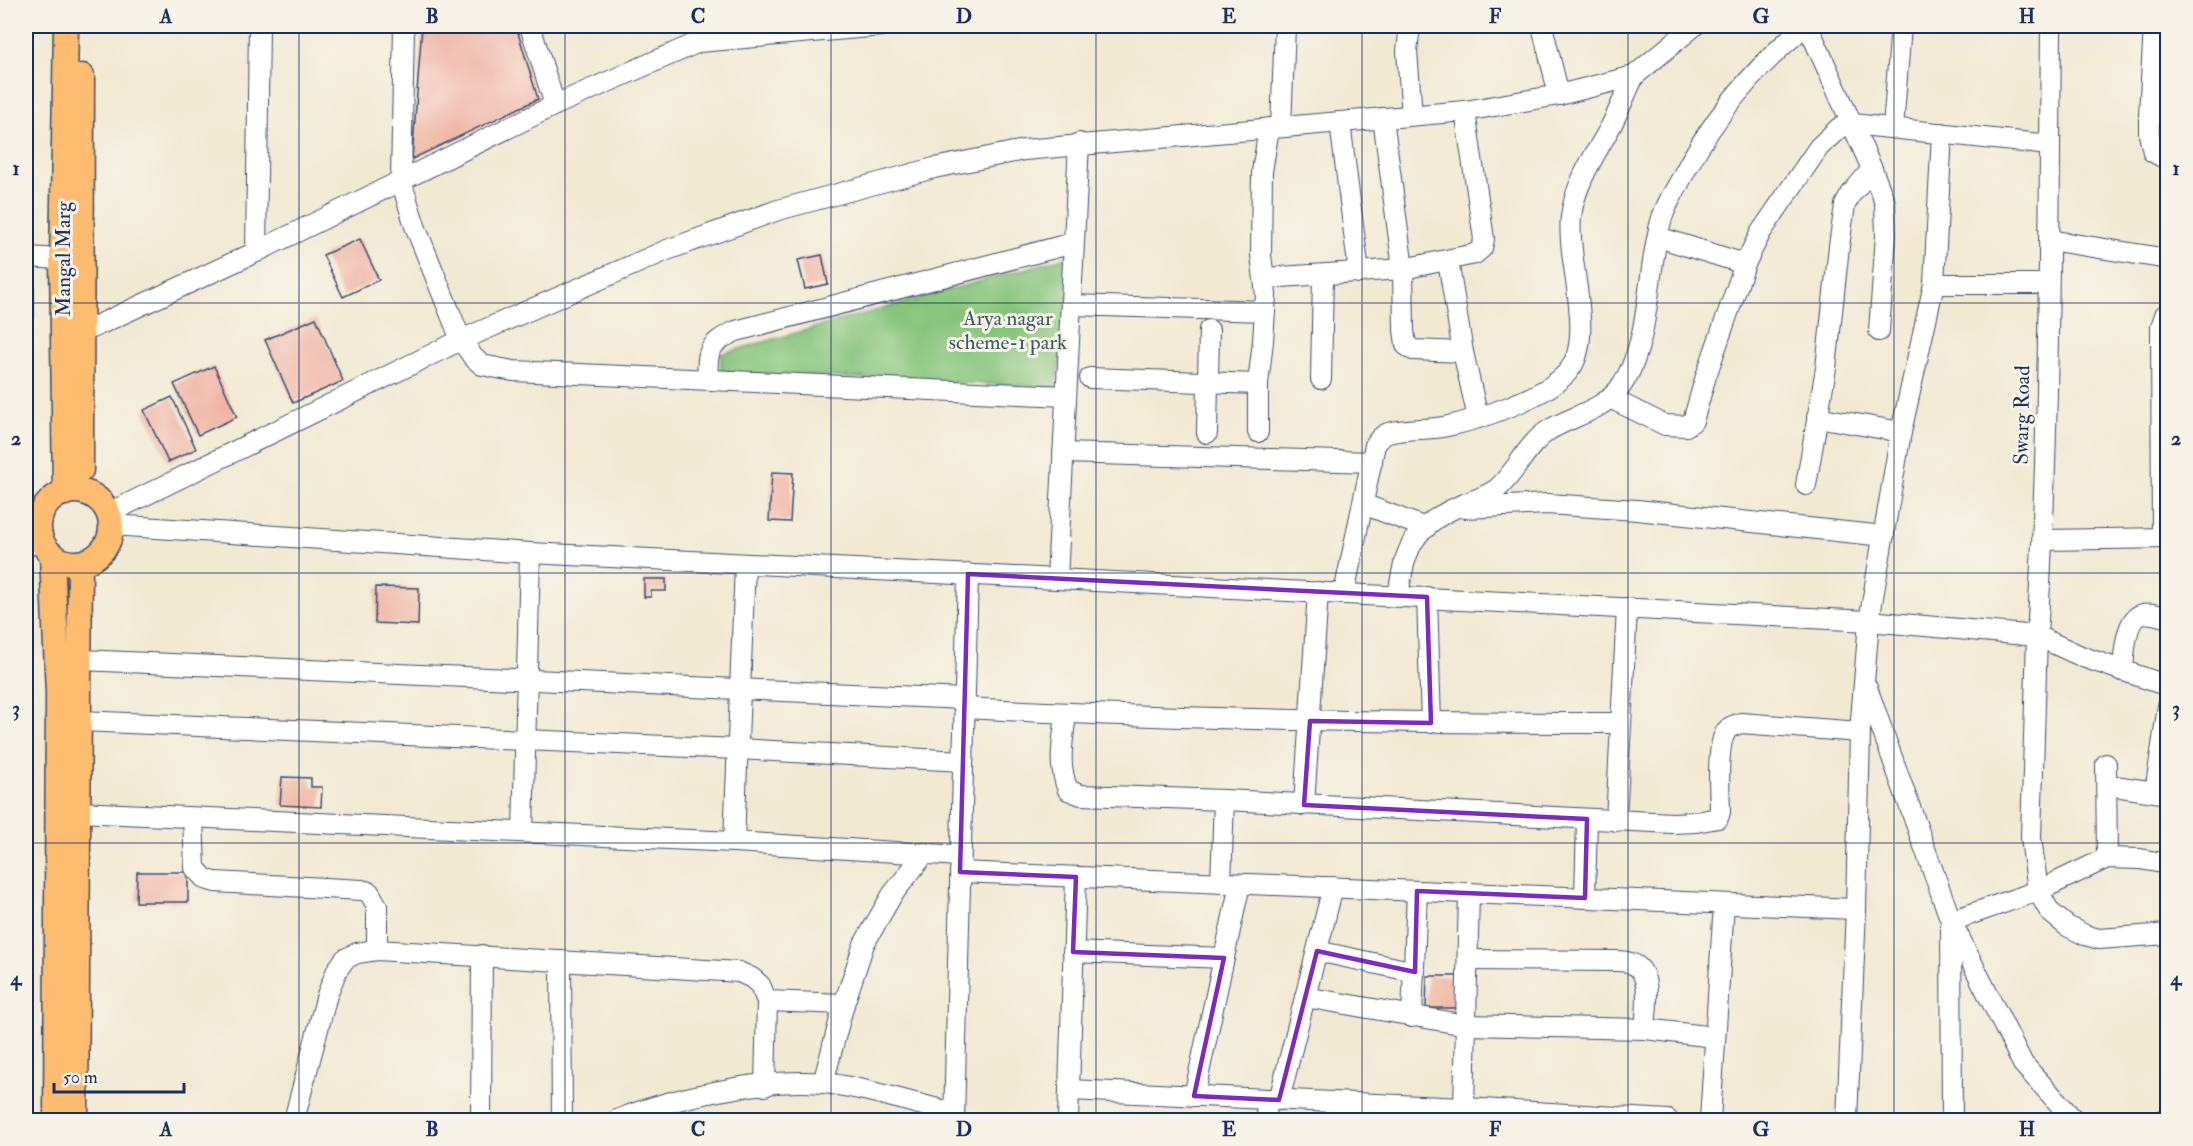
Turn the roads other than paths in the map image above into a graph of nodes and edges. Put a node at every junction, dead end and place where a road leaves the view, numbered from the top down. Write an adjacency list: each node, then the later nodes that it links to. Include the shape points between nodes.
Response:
1 (66, 26): 38 (main road, Mangal Marg)
2 (82, 26): 53 (main road, Mangal Marg)
3 (259, 26): 36 (street)
4 (404, 26): 32 (street)
5 (530, 26): 19 (street)
6 (881, 26): 14 (street)
7 (1285, 26): 25 (street)
8 (1410, 26): 21 (street, via 1407,51)
9 (1542, 26): 18 (street)
10 (1694, 26): 17 (street)
11 (1807, 26): 24 (street); 33 (street, via 1759,69 1703,140 1667,207)
12 (1901, 26): 26 (street)
13 (2051, 26): 29 (street, Swarg Road)
14 (849, 27): 16 (street)
15 (2158, 29): 30 (street, via 2149,134 2153,152)
16 (697, 34): 19 (street)
17 (1634, 76): 18 (street); 63 (street, via 1573,200 1571,242 1580,330 1576,357 1563,378 1548,388)
18 (1559, 95): 20 (street)
19 (555, 105): 32 (street)
20 (1465, 111): 21 (street); 40 (street, via 1484,239 1475,254)
21 (1412, 115): 22 (street)
22 (1383, 118): 23 (street); 42 (street)
23 (1340, 122): 25 (street); 43 (street)
24 (1852, 123): 26 (street); 31 (street); 41 (street, via 1839,128 1813,154 1768,220)
25 (1275, 127): 28 (street); 45 (street, via 1262,172 1261,255)
26 (1893, 128): 27 (street)
27 (1942, 133): 29 (street); 46 (street)
28 (1079, 143): 35 (street); 54 (street, via 963,161 778,210 667,250)
29 (2050, 145): 34 (street, Swarg Road)
30 (2168, 160)
31 (1872, 169): 52 (street, via 1886,219); 64 (street, via 1845,205)
32 (401, 181): 36 (street); 54 (street)
33 (1658, 237): 41 (street); 62 (street, via 1637,347 1627,376)
34 (2049, 240): 39 (street); 47 (street, Swarg Road)
35 (1073, 243): 48 (street); 58 (street, via 736,331 720,338 710,349)
36 (256, 252): 53 (street)
37 (26, 257): 38 (street)
38 (62, 259): 72 (main road, Mangal Marg)
39 (2168, 259)
40 (1448, 261): 42 (street); 55 (street)
41 (1745, 264): 62 (street, via 1694,421 1686,426 1665,424)
42 (1403, 269): 43 (street); 55 (street, via 1406,345 1413,350)
43 (1359, 273): 44 (street)
44 (1323, 275): 45 (street); 57 (street)
45 (1265, 278): 49 (street)
46 (1934, 284): 47 (street); 67 (street)
47 (2048, 284): 79 (street, Swarg Road)
48 (1071, 305): 49 (street); 61 (street)
49 (1265, 311): 60 (street)
50 (2168, 314): 65 (street, via 2161,327)
51 (1209, 330): 59 (street)
52 (1879, 331)
53 (81, 333): 72 (main road, Mangal Marg)
54 (461, 340): 58 (street, via 473,357 493,369); 75 (street)
55 (1463, 352): 63 (street)
56 (1090, 378): 59 (street)
57 (1321, 379)
58 (708, 380): 61 (street)
59 (1208, 382): 60 (street); 68 (street)
60 (1258, 384): 66 (street)
61 (1066, 396): 69 (street)
62 (1610, 398): 74 (street, via 1541,435 1495,490)
63 (1478, 417): 70 (street, via 1440,428 1387,433 1375,445)
64 (1817, 417): 67 (street); 71 (street)
65 (2165, 419): 78 (street)
66 (1258, 432)
67 (1901, 432): 77 (street)
68 (1207, 433)
69 (1063, 453): 70 (street); 85 (street)
70 (1372, 462): 73 (street)
71 (1806, 485)
72 (73, 493): 75 (main road, via 96,497); 80 (main road, via 49,502 42,513)
73 (1363, 504): 76 (street); 87 (street)
74 (1454, 509): 76 (street); 77 (street, via 1547,504 1666,512)
75 (110, 519): 81 (street); 82 (main road, via 110,539 103,551)
76 (1426, 528): 88 (street, via 1409,547)
77 (1884, 536): 92 (street)
78 (2165, 538): 79 (street)
79 (2043, 540): 93 (street, Swarg Road)
80 (40, 547): 82 (main road, via 61,560); 162 (main road, via 58,694)
81 (530, 553): 83 (street); 96 (street)
82 (80, 563): 94 (main road)
83 (745, 564): 84 (street); 99 (street)
84 (968, 574): 85 (street); 100 (street)
85 (1057, 579): 86 (street)
86 (1318, 592): 87 (street); 104 (street)
87 (1344, 593): 88 (street)
88 (1398, 596): 89 (street)
89 (1427, 597): 90 (street); 105 (street)
90 (1627, 609): 92 (street); 106 (street)
91 (2168, 618): 95 (street, via 2143,614 2136,618 2130,627)
92 (1869, 621): 93 (street); 97 (street)
93 (2037, 636): 95 (street); 130 (street, Swarg Road, via 2031,838)
94 (81, 660): 96 (street); 103 (main road)
95 (2123, 671): 98 (street)
96 (527, 680): 99 (street); 108 (street)
97 (1865, 682): 107 (street); 135 (street)
98 (2168, 686)
99 (739, 688): 100 (street); 109 (street)
100 (964, 704): 102 (street); 110 (street)
101 (2168, 706): 113 (street)
102 (1066, 714): 104 (street); 114 (street, via 1060,763 1068,790 1082,795)
103 (80, 721): 108 (street); 116 (main road)
104 (1310, 721): 105 (street); 115 (street)
105 (1431, 723): 106 (street)
106 (1621, 723): 119 (street)
107 (1860, 732): 119 (street, via 1741,723 1730,727 1721,750 1718,818 1672,823); 134 (street)
108 (525, 740): 109 (street); 120 (street)
109 (737, 749): 110 (street); 121 (street)
110 (963, 761): 125 (street)
111 (2106, 764): 112 (street)
112 (2108, 785): 113 (street); 123 (street)
113 (2161, 793)
114 (1224, 800): 115 (street); 127 (street)
115 (1304, 805): 118 (street)
116 (79, 812): 117 (street); 163 (main road)
117 (193, 818): 120 (street); 137 (street, via 195,868 205,879 369,892 377,906)
118 (1587, 819): 119 (street); 132 (street)
119 (1616, 821)
120 (523, 832): 121 (street)
121 (734, 842): 122 (street)
122 (925, 854): 125 (street); 147 (street, via 892,895 864,944)
123 (2107, 858): 124 (street); 130 (street)
124 (2167, 863)
125 (960, 864): 126 (street); 160 (street)
126 (1076, 877): 127 (street); 139 (street)
127 (1231, 883): 128 (street); 141 (street)
128 (1333, 887): 129 (street); 138 (street)
129 (1416, 891): 131 (street); 144 (street)
130 (2038, 891): 135 (street); 136 (street, via 2050,912 2085,935 2099,939)
131 (1469, 893): 132 (street); 142 (street)
132 (1585, 898): 133 (street)
133 (1724, 904): 134 (street); 151 (street)
134 (1856, 909): 172 (street)
135 (1952, 921): 161 (street); 173 (street, via 2024,1064)
136 (2168, 934)
137 (377, 950): 140 (street); 164 (street, via 357,953 345,959 337,970)
138 (1317, 951): 144 (street); 145 (street)
139 (1073, 952): 141 (street); 154 (street)
140 (482, 955): 143 (street); 165 (street)
141 (1224, 958): 155 (street)
142 (1468, 960): 149 (street); 150 (street, via 1633,963 1647,983)
143 (561, 961): 146 (street, via 739,972 760,985); 166 (street)
144 (1415, 972): 148 (street)
145 (1305, 997): 148 (street); 156 (street)
146 (767, 1001): 147 (street); 153 (street)
147 (844, 1004): 152 (street)
148 (1412, 1017): 149 (street)
149 (1466, 1025): 150 (street); 157 (street)
150 (1645, 1029): 151 (street)
151 (1715, 1037): 171 (street)
152 (823, 1083): 153 (street); 160 (street)
153 (765, 1086): 158 (street, via 730,1090)
154 (1069, 1090): 155 (street); 168 (street)
155 (1194, 1096): 156 (street)
156 (1273, 1099): 157 (street); 169 (street)
157 (1464, 1108): 170 (street)
158 (672, 1112): 167 (street)
159 (2168, 1116): 174 (street)
160 (954, 1117)
161 (1956, 1117)
162 (56, 1120)
163 (76, 1120)
164 (294, 1120)
165 (481, 1120)
166 (562, 1120)
167 (617, 1120)
168 (1068, 1120)
169 (1266, 1120)
170 (1668, 1120)
171 (1710, 1120)
172 (1847, 1120)
173 (2074, 1120)
174 (2163, 1120)

